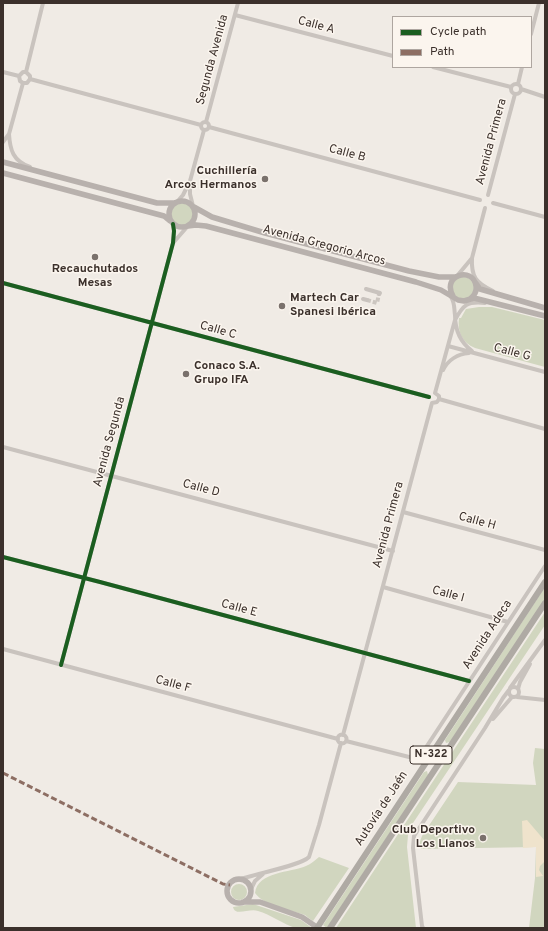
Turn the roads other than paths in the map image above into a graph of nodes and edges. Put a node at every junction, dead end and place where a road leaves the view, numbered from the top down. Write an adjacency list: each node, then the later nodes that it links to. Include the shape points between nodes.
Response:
1 (43, 3): 10 (street)
2 (238, 3): 4 (street, Segunda Avenida)
3 (539, 3): 5 (street)
4 (235, 15): 6 (street, Calle A); 19 (street, Segunda Avenida)
5 (532, 30)
6 (392, 56)
7 (437, 68): 15 (street)
8 (522, 68): 14 (street)
9 (3, 72): 11 (street)
10 (26, 72): 11 (street); 12 (street)
11 (19, 76): 13 (street)
12 (30, 79): 13 (street); 20 (street)
13 (23, 83): 23 (street)
14 (518, 84): 15 (street); 16 (street)
15 (511, 87): 17 (street)
16 (521, 89): 17 (street); 18 (street)
17 (515, 94): 29 (street, Avenida Primera)
18 (545, 97)
19 (206, 122): 20 (street); 21 (street)
20 (201, 125): 22 (street)
21 (209, 127): 22 (street); 30 (street, Calle B)
22 (204, 130): 28 (street)
23 (9, 134): 24 (street); 27 (street, via 10,148 19,162)
24 (3, 142)
25 (3, 162): 27 (main road)
26 (3, 173): 36 (main road, via 164,216)
27 (54, 176): 31 (main road, via 157,203)
28 (190, 181): 31 (street); 33 (street)
29 (488, 196): 30 (street, via 483,196); 32 (street, via 492,198)
30 (480, 200): 34 (street)
31 (176, 202): 33 (main road, via 185,201); 36 (main road, via 169,211)
32 (493, 203): 34 (street, via 491,207); 35 (street)
33 (193, 206): 37 (main road, via 194,220); 40 (main road, Avenida Gregorio Arcos, via 212,217 265,233 409,271 439,277)
34 (485, 208): 39 (street)
35 (545, 217)
36 (171, 222): 37 (main road, via 180,227); 38 (street, Avenida Segunda, via 174,231)
37 (187, 227): 38 (street, Avenida Segunda); 45 (main road, Avenida Gregorio Arcos, via 196,224 215,228 429,286)
38 (173, 243): 50 (street, Avenida Segunda)
39 (472, 258): 40 (street); 41 (street)
40 (456, 276): 41 (main road, via 466,274); 45 (main road, via 450,286)
41 (474, 278): 46 (main road, via 476,291); 47 (main road, via 480,289)
42 (3, 283): 50 (street, Calle C)
43 (366, 289): 44 (street)
44 (379, 294)
45 (454, 299): 46 (main road); 49 (street)
46 (467, 302): 48 (main road, via 474,298); 49 (street)
47 (545, 308)
48 (545, 316)
49 (455, 320): 51 (street); 52 (street, Calle G, via 460,339)
50 (152, 322): 56 (street, Calle C); 61 (street, Avenida Segunda)
51 (448, 346): 52 (street, Calle G); 54 (street)
52 (473, 353): 53 (street, Calle G); 54 (street, via 452,359)
53 (545, 372)
54 (439, 378): 55 (street)
55 (435, 393): 56 (street); 57 (street)
56 (429, 397): 58 (street)
57 (439, 399): 58 (street); 59 (street)
58 (432, 403): 62 (street, Avenida Primera)
59 (545, 429)
60 (3, 447): 61 (street, Calle D)
61 (112, 476): 64 (street, Calle D); 67 (street, Avenida Segunda)
62 (403, 512): 63 (street, Calle H); 64 (street, Avenida Primera)
63 (545, 550)
64 (393, 551): 69 (street, Avenida Primera)
65 (3, 557): 67 (street, Calle E)
66 (545, 566): 71 (street, Avenida Adeca)
67 (84, 578): 74 (street, Calle E); 76 (street, Avenida Segunda)
68 (545, 582): 94 (highway, Autovía de Jaén / N-322)
69 (383, 587): 71 (street, Calle I); 74 (street, Avenida Primera)
70 (545, 603): 95 (highway, Autovía de Jaén / N-322)
71 (508, 622): 77 (street, Avenida Adeca)
72 (545, 640): 75 (street)
73 (3, 649): 76 (street, Calle F)
74 (365, 652): 77 (street, Calle E); 84 (street, Avenida Primera)
75 (535, 654): 78 (street); 79 (street)
76 (61, 665): 85 (street, Calle F)
77 (469, 681): 86 (street, Avenida Adeca, via 421,755 413,758)
78 (510, 689): 79 (street, via 515,687); 80 (street, via 509,695); 83 (street)
79 (518, 690): 80 (street, via 519,694); 81 (street)
80 (514, 697): 81 (street); 83 (street)
81 (535, 698): 82 (street)
82 (545, 700)
83 (485, 728): 93 (street, via 414,836 413,848)
84 (343, 735): 85 (street); 86 (street)
85 (338, 738): 87 (street)
86 (346, 741): 87 (street)
87 (341, 743): 88 (street, via 309,857)
88 (264, 873): 89 (street); 90 (street, via 255,881)
89 (238, 880): 90 (main road, via 245,881); 91 (main road, via 230,884 228,894 234,902)
90 (251, 890): 91 (main road, via 249,898); 92 (main road)
91 (243, 902): 92 (main road)
92 (260, 902): 94 (main road, via 304,919)
93 (422, 927)
94 (317, 928)
95 (330, 928)

